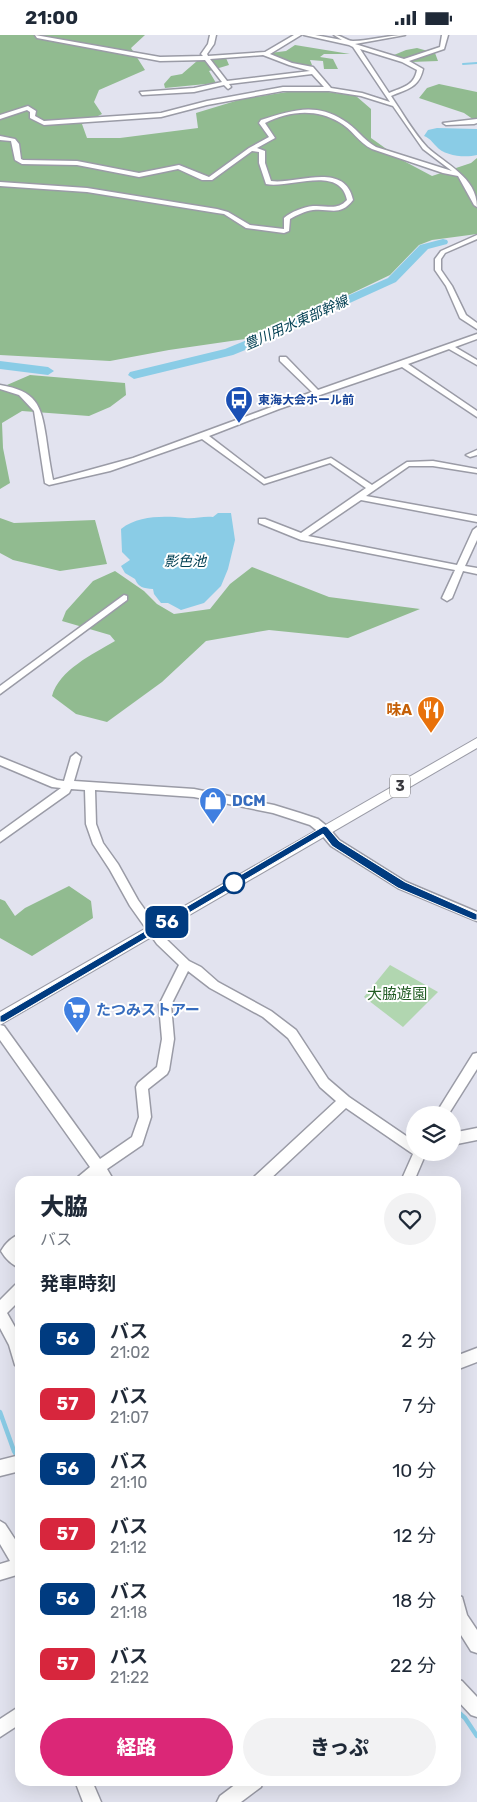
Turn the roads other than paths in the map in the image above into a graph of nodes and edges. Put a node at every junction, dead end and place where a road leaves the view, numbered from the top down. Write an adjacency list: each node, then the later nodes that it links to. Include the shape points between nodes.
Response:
1 (37, 35): 11 (street, via 151,58)
2 (213, 35): 11 (street, via 204,55)
3 (298, 35): 10 (street)
4 (307, 35): 8 (street)
5 (337, 35): 8 (street)
6 (402, 35): 8 (street)
7 (445, 35): 12 (street, via 442,48)
8 (349, 43): 9 (street)
9 (355, 46): 12 (street); 17 (street)
10 (267, 53): 11 (street); 13 (street, via 287,63 311,68)
11 (206, 58): 14 (street)
12 (404, 61): 17 (street, via 420,69 418,79)
13 (313, 73): 14 (street); 15 (street)
14 (224, 83): 16 (street, via 194,90); 18 (street)
15 (329, 89): 18 (street, via 283,89); 19 (street)
16 (142, 93)
17 (388, 95): 19 (street)
18 (238, 97): 20 (street, via 161,115 44,123 34,119 33,111 28,108)
19 (394, 105): 25 (street, via 425,148)
20 (0, 117)
21 (477, 121): 22 (street)
22 (446, 123)
23 (0, 138): 24 (street, via 14,140 18,160 22,162 84,164 139,175 179,167 204,179 214,177)
24 (251, 149): 25 (street, via 272,138 263,121 306,109 342,121 374,148); 26 (street, via 262,151 268,183 276,185 326,178 342,186 350,200 337,210 317,208 297,213 287,218 284,231 248,227 217,211 87,190)
25 (460, 175): 27 (street)
26 (0, 184)
27 (477, 205)
28 (476, 238): 29 (street, via 443,253 438,259 438,270 463,316)
29 (477, 327)
30 (477, 336): 31 (street)
31 (450, 347): 33 (street); 34 (street)
32 (283, 359): 36 (street)
33 (477, 363)
34 (404, 365): 36 (street); 37 (street)
35 (0, 387): 38 (street, via 22,393 38,411 49,483 113,467)
36 (317, 393): 38 (street)
37 (477, 415)
38 (204, 436): 40 (street, via 264,482 330,460)
39 (477, 471): 40 (street, via 435,463 407,464)
40 (371, 487): 41 (street)
41 (360, 497): 42 (street); 45 (street)
42 (477, 519)
43 (262, 521): 45 (street)
44 (477, 530): 46 (street)
45 (301, 537): 46 (street)
46 (462, 568): 47 (street); 49 (street)
47 (477, 571)
48 (124, 598): 50 (street)
49 (447, 598)
50 (0, 691)
51 (477, 742): 56 (main road, 3)
52 (76, 757): 54 (street)
53 (0, 761): 54 (street, via 40,779)
54 (68, 785): 55 (street); 57 (street)
55 (90, 788): 56 (street, via 194,793 274,809); 59 (street, via 91,825 98,844)
56 (324, 829): 58 (street, via 336,843 402,885); 59 (main road, 3)
57 (0, 838)
58 (477, 917)
59 (152, 931): 60 (street); 61 (main road, 3)
60 (185, 965): 64 (street, via 267,1014 292,1035 324,1083); 70 (street, via 165,1005 168,1039 163,1070 142,1087 145,1117 137,1141)
61 (0, 1019)
62 (0, 1031): 70 (street)
63 (477, 1058): 65 (street)
64 (345, 1101): 68 (street); 73 (street)
65 (447, 1106)
66 (477, 1135): 67 (street)
67 (461, 1138)
68 (406, 1143)
69 (417, 1161): 74 (street)
70 (99, 1167): 71 (street); 72 (street)
71 (89, 1176)
72 (105, 1176)
73 (263, 1176)
74 (410, 1176)
75 (15, 1245): 76 (street, via 8,1251)
76 (15, 1257)
77 (15, 1295): 78 (street)
78 (0, 1310)
79 (0, 1314): 80 (street)
80 (15, 1341)
81 (477, 1355): 82 (street)
82 (461, 1361)
83 (0, 1529): 84 (street)
84 (15, 1555)
85 (15, 1566): 86 (street)
86 (0, 1572)
87 (461, 1620): 88 (street)
88 (477, 1645)
89 (461, 1692): 90 (street)
90 (477, 1709)
91 (15, 1718): 92 (street)
92 (0, 1729)
93 (85, 1786): 95 (street)
94 (248, 1786): 96 (street)
95 (92, 1802)
96 (226, 1802)

